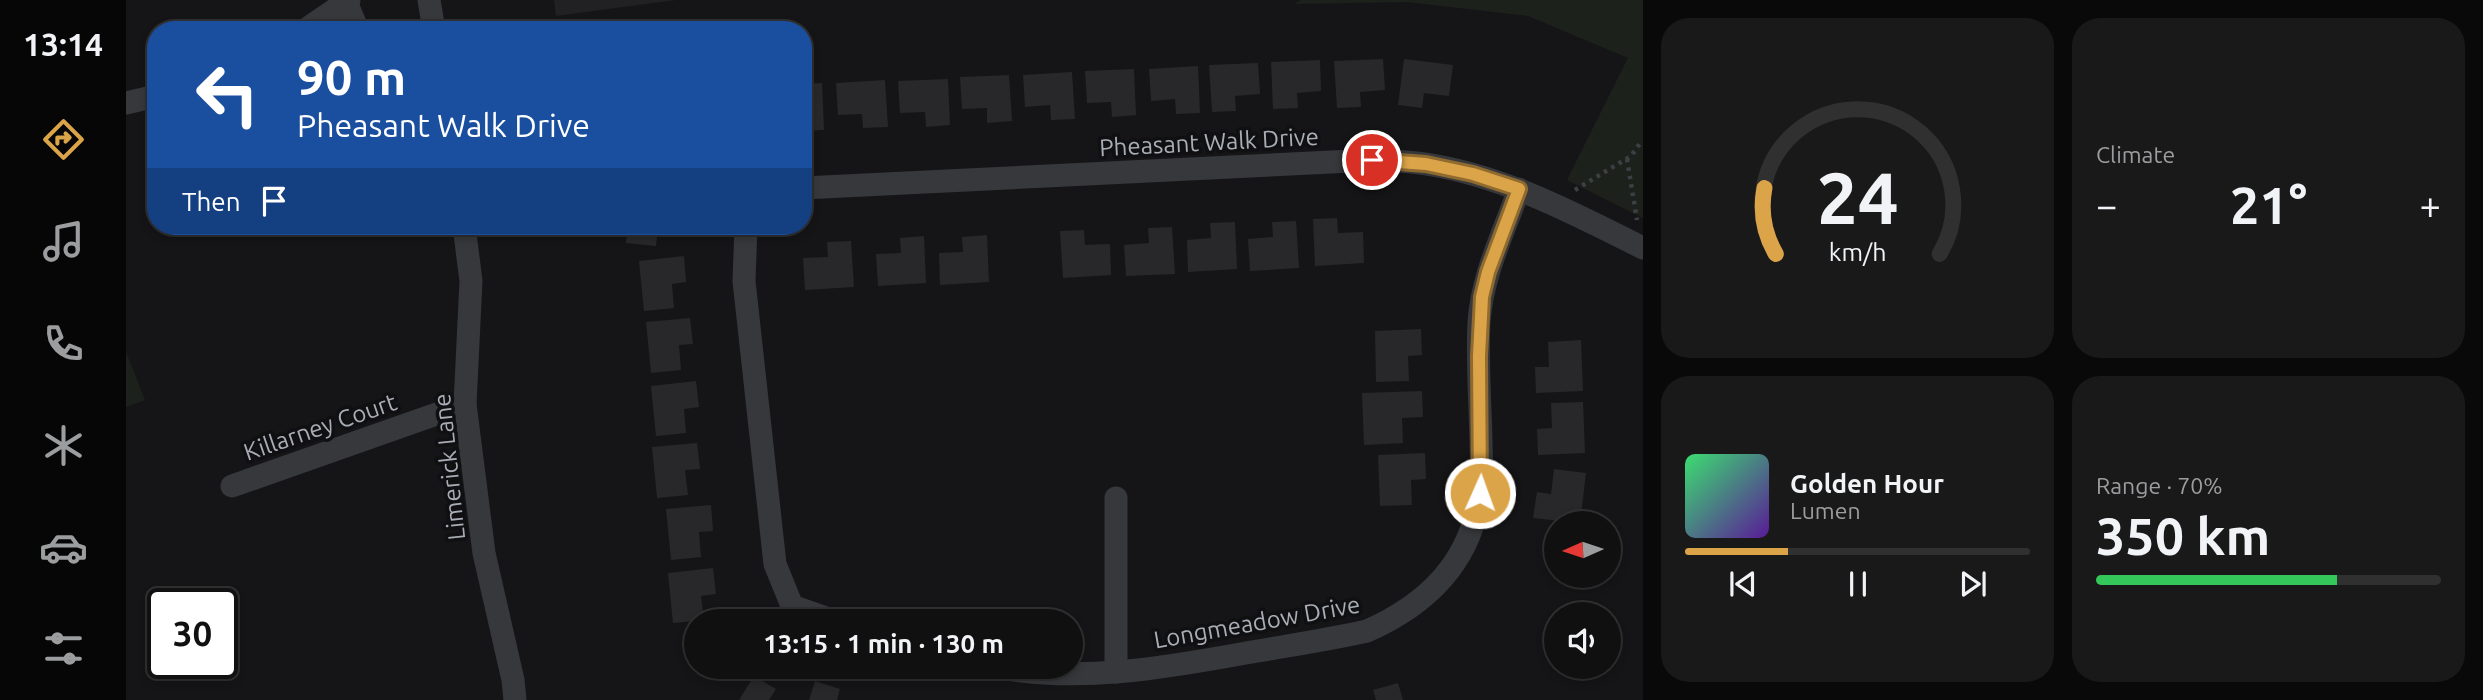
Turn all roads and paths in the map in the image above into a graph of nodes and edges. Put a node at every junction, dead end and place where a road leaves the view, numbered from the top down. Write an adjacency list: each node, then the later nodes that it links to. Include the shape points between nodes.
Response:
1 (429, 0): 5 (street)
2 (348, 1): 3 (street); 4 (street)
3 (318, 21)
4 (355, 21)
5 (432, 21)
6 (147, 98): 7 (street)
7 (126, 103)
8 (1641, 142): 9 (path)
9 (1627, 159): 12 (path); 15 (path)
10 (812, 188): 11 (street, Pheasant Walk Drive, via 1372,160 1426,164)
11 (1519, 189): 12 (street, Pheasant Walk Drive); 20 (street, Longmeadow Drive, via 1482,297 1480,493 1472,530 1443,578 1415,606 1367,631 1184,665)
12 (1553, 203): 15 (street, Pheasant Walk Drive)
13 (465, 235): 16 (street, Limerick Lane, via 471,281)
14 (746, 235): 19 (street, via 744,281 775,564 792,606)
15 (1642, 247)
16 (465, 404): 17 (street, Killarney Court); 22 (street, Limerick Lane, via 484,553)
17 (232, 486)
18 (1116, 498): 20 (street)
19 (801, 609)
20 (1116, 672): 21 (street, Longmeadow Drive)
21 (1083, 674)
22 (515, 700)

